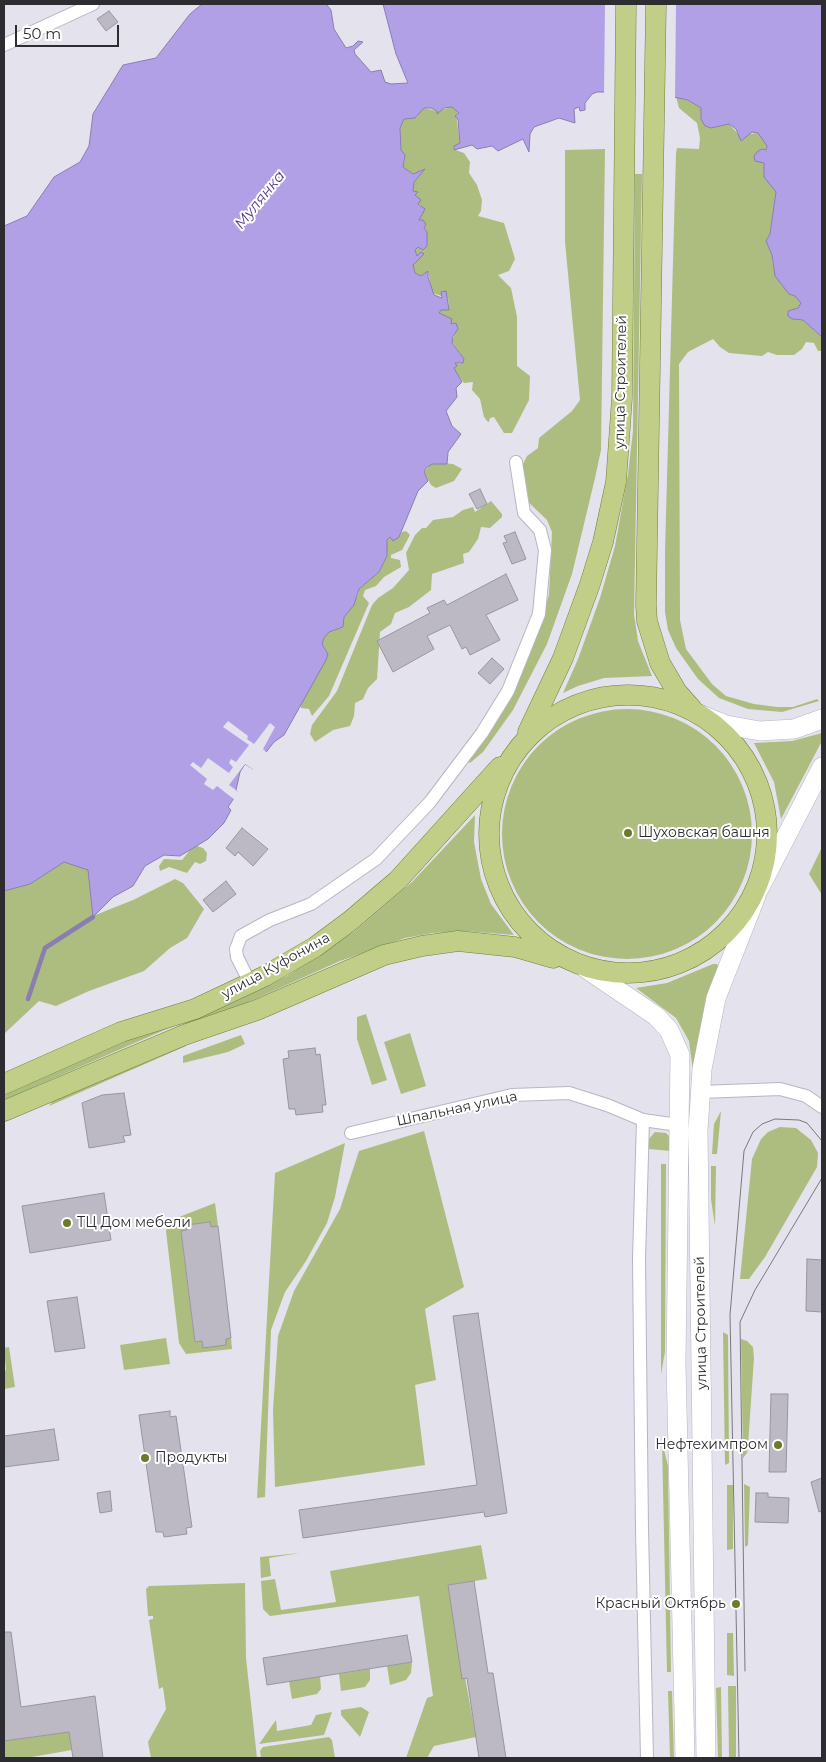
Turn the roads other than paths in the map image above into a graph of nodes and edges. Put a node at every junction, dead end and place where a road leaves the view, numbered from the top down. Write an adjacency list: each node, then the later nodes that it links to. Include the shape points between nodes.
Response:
1 (94, 4): 4 (street)
2 (626, 4): 8 (main road, улица Строителей, via 622,398 616,482 603,542 582,607 550,690)
3 (656, 4): 6 (main road, via 646,605 647,621 660,663 677,692)
4 (4, 45)
5 (516, 462): 12 (street, via 524,512 540,530 545,550 539,614 508,692 482,733 430,802 376,859 311,904 241,936 237,957)
6 (699, 714): 7 (main road, via 726,725 760,731 794,729); 8 (main road, via 649,697 614,696 566,710 543,723); 10 (main road, via 736,748 752,774 764,806 767,841 763,875)
7 (822, 719)
8 (520, 746): 11 (main road, via 501,776 491,806 488,835 492,862 502,892 520,921 538,940); 12 (main road, улица Куфонина, via 384,894 321,943)
9 (822, 767): 10 (main road, улица Строителей)
10 (757, 892): 11 (main road, улица Куфонина, via 725,931 679,962 628,972); 14 (main road, улица Строителей, via 716,998)
11 (580, 967): 16 (main road, улица Куфонина, via 515,947 475,942 439,943 400,951 364,962 256,1010 184,1035); 18 (main road, улица Строителей, via 648,1010 674,1038 681,1067)
12 (250, 983): 13 (main road, улица Куфонина, via 195,1009 121,1032)
13 (4, 1084)
14 (700, 1092): 15 (street, via 780,1089 806,1096); 22 (main road, улица Строителей, via 698,1161)
15 (822, 1107)
16 (4, 1111)
17 (643, 1120): 18 (street, Шпальная улица); 19 (street, Шпальная улица, via 569,1093 512,1095); 20 (street, via 639,1259)
18 (678, 1125): 21 (main road, улица Строителей, via 676,1363)
19 (351, 1133)
20 (647, 1758)
21 (685, 1758)
22 (706, 1758)

